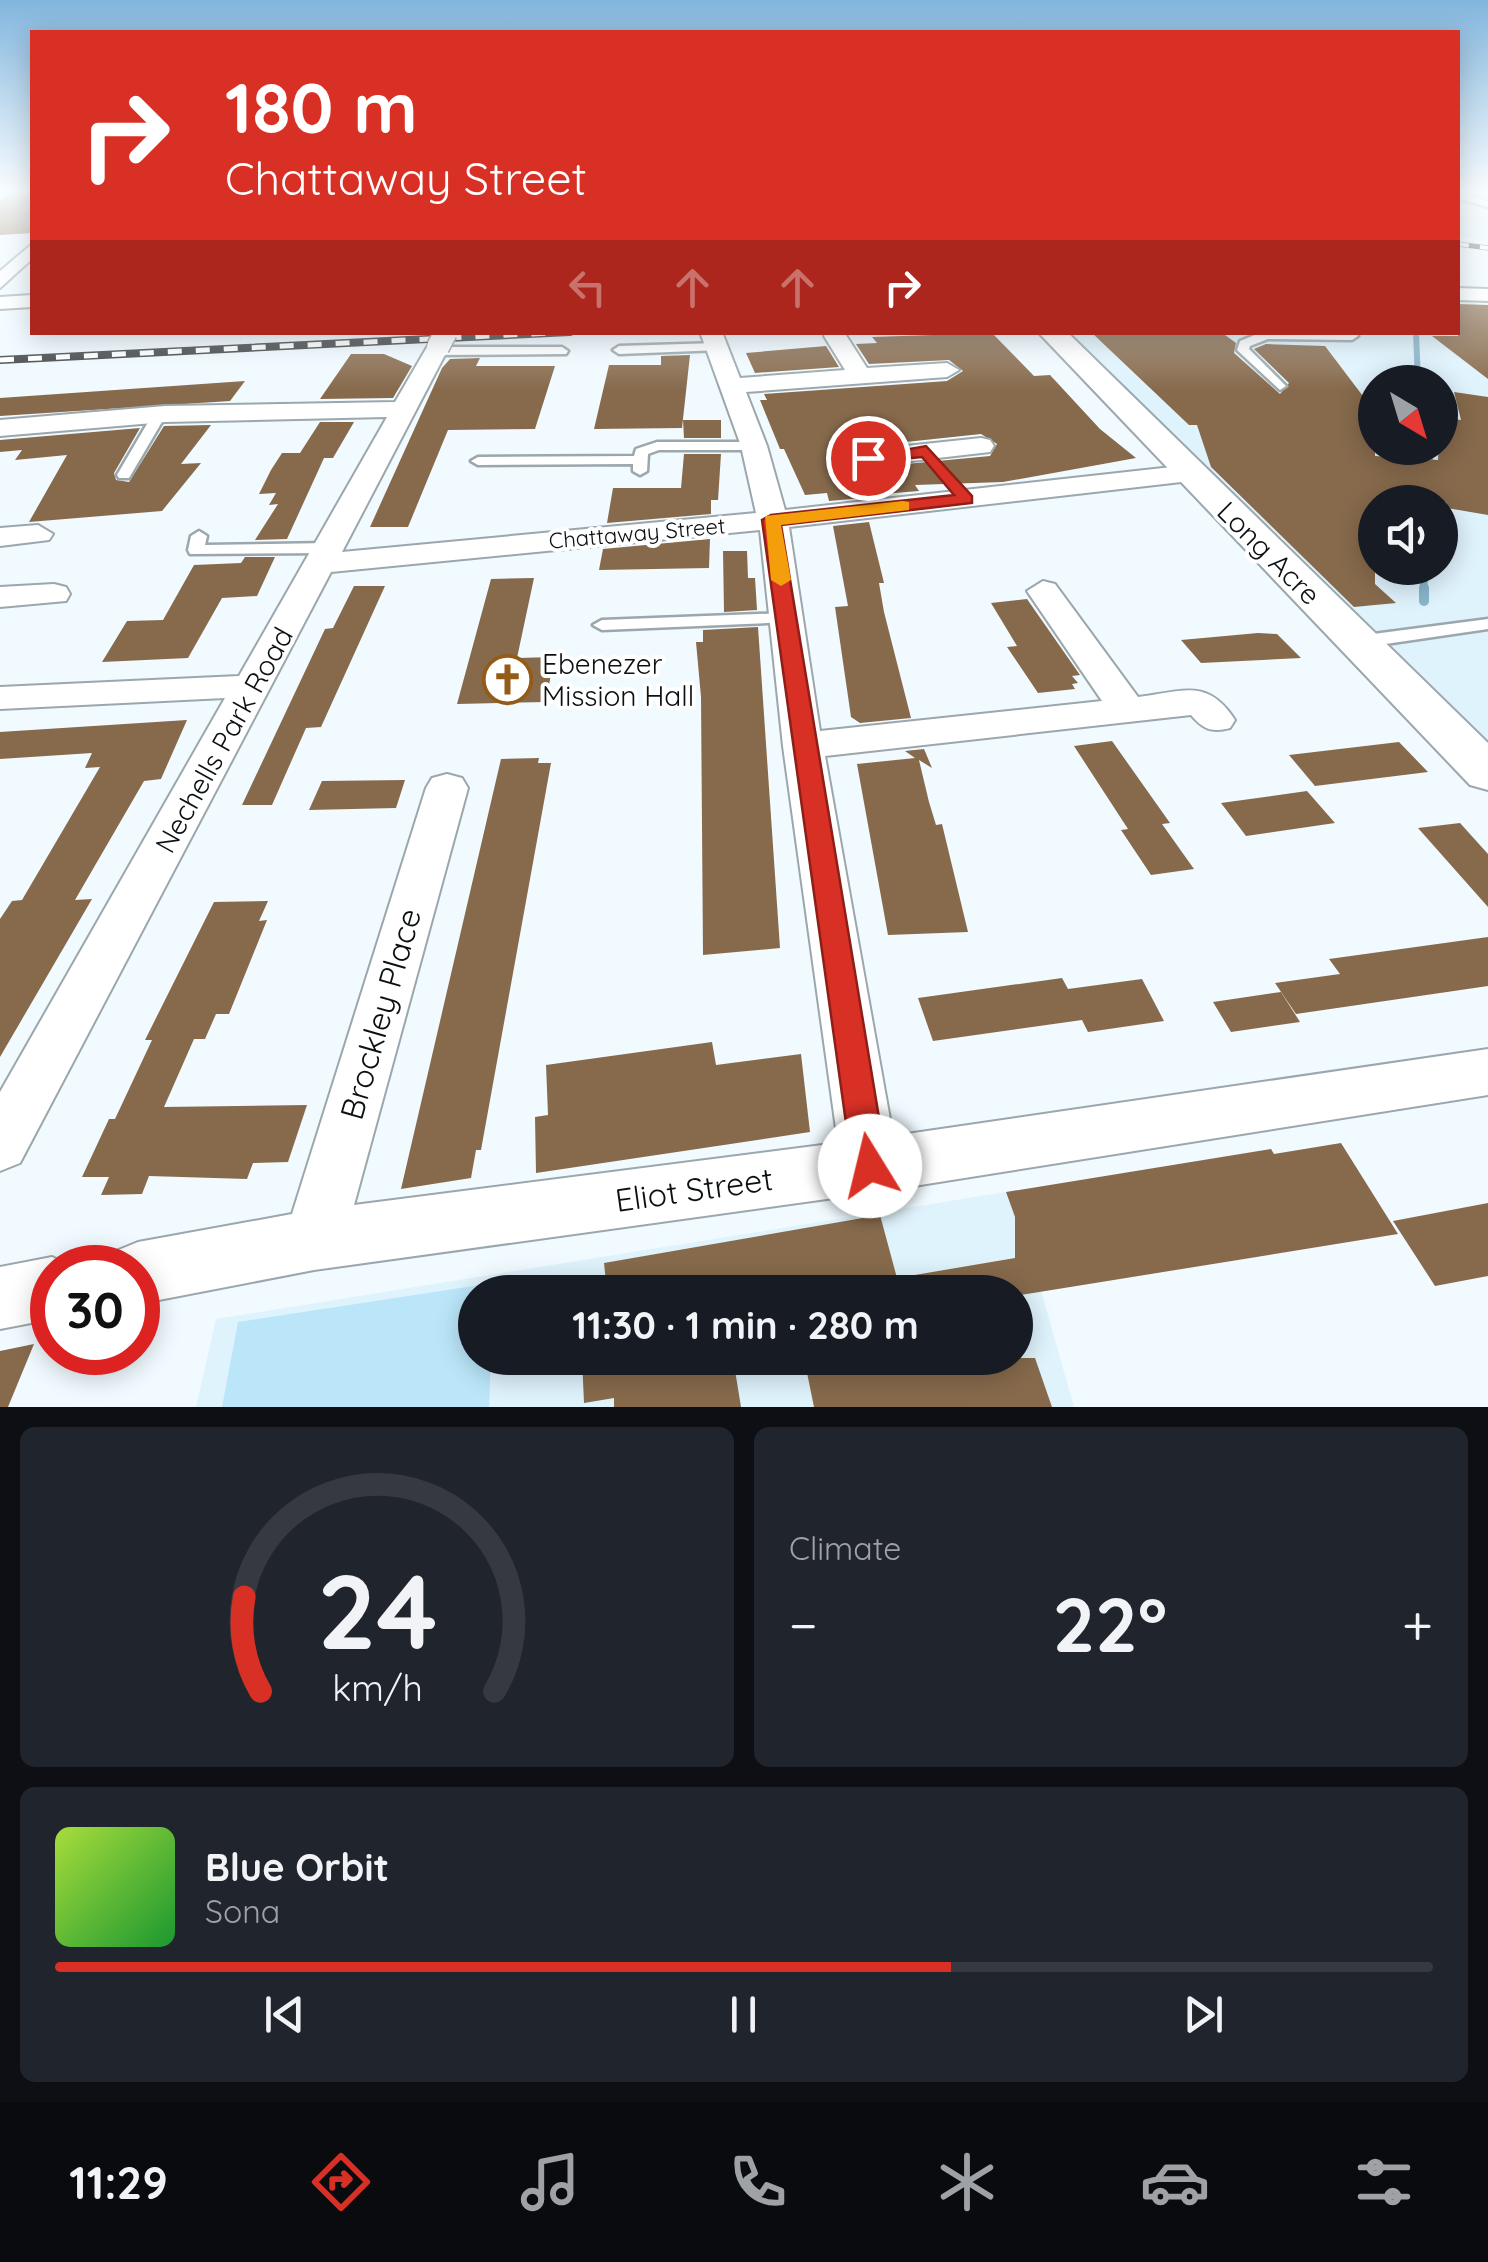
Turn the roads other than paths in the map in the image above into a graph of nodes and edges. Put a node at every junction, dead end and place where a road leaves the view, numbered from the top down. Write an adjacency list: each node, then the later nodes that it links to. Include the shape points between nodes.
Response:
1 (23, 259): 2 (street)
2 (0, 282)
3 (30, 301): 4 (street)
4 (0, 302)
5 (1054, 335): 25 (street, Long Acre)
6 (1266, 335): 17 (lane, via 1243,350)
7 (1322, 335): 8 (lane)
8 (1352, 335)
9 (836, 336): 15 (street)
10 (713, 338): 12 (lane); 16 (street)
11 (440, 344): 13 (lane); 18 (street, Nechells Park Road)
12 (619, 350)
13 (562, 351)
14 (947, 370): 15 (street)
15 (860, 376): 16 (street)
16 (732, 386): 21 (street)
17 (1280, 386)
18 (405, 408): 19 (street); 33 (street, Nechells Park Road)
19 (158, 415): 20 (street); 26 (lane)
20 (0, 428)
21 (754, 446): 27 (lane, via 657,446 641,452 640,466 481,456); 29 (street)
22 (981, 446): 23 (street)
23 (926, 451): 24 (street); 28 (street)
24 (868, 458)
25 (1190, 474): 28 (street, Chattaway Street); 40 (street, Long Acre)
26 (124, 475)
27 (471, 478)
28 (966, 499): 29 (street, Chattaway Street)
29 (771, 520): 33 (street, Chattaway Street); 37 (street)
30 (38, 534): 32 (street)
31 (199, 536): 33 (lane, via 196,550)
32 (0, 537)
33 (326, 555): 41 (street, Nechells Park Road)
34 (1043, 591): 43 (street)
35 (54, 594): 36 (street)
36 (0, 597)
37 (786, 618): 39 (lane); 45 (street)
38 (1488, 624): 40 (lane)
39 (602, 626)
40 (1358, 642): 46 (street, Long Acre)
41 (254, 686): 42 (street); 49 (street, Nechells Park Road)
42 (0, 698)
43 (1129, 712): 44 (street, via 1201,702); 45 (street)
44 (1216, 720)
45 (804, 746): 50 (street)
46 (1488, 773)
47 (447, 788): 51 (street, Brockley Place)
48 (1488, 1072): 50 (street, Eliot Street)
49 (0, 1145)
50 (870, 1166): 51 (street, Eliot Street)
51 (314, 1240): 52 (street, Eliot Street)
52 (160, 1269)
53 (30, 1292): 54 (street)
54 (0, 1298)

